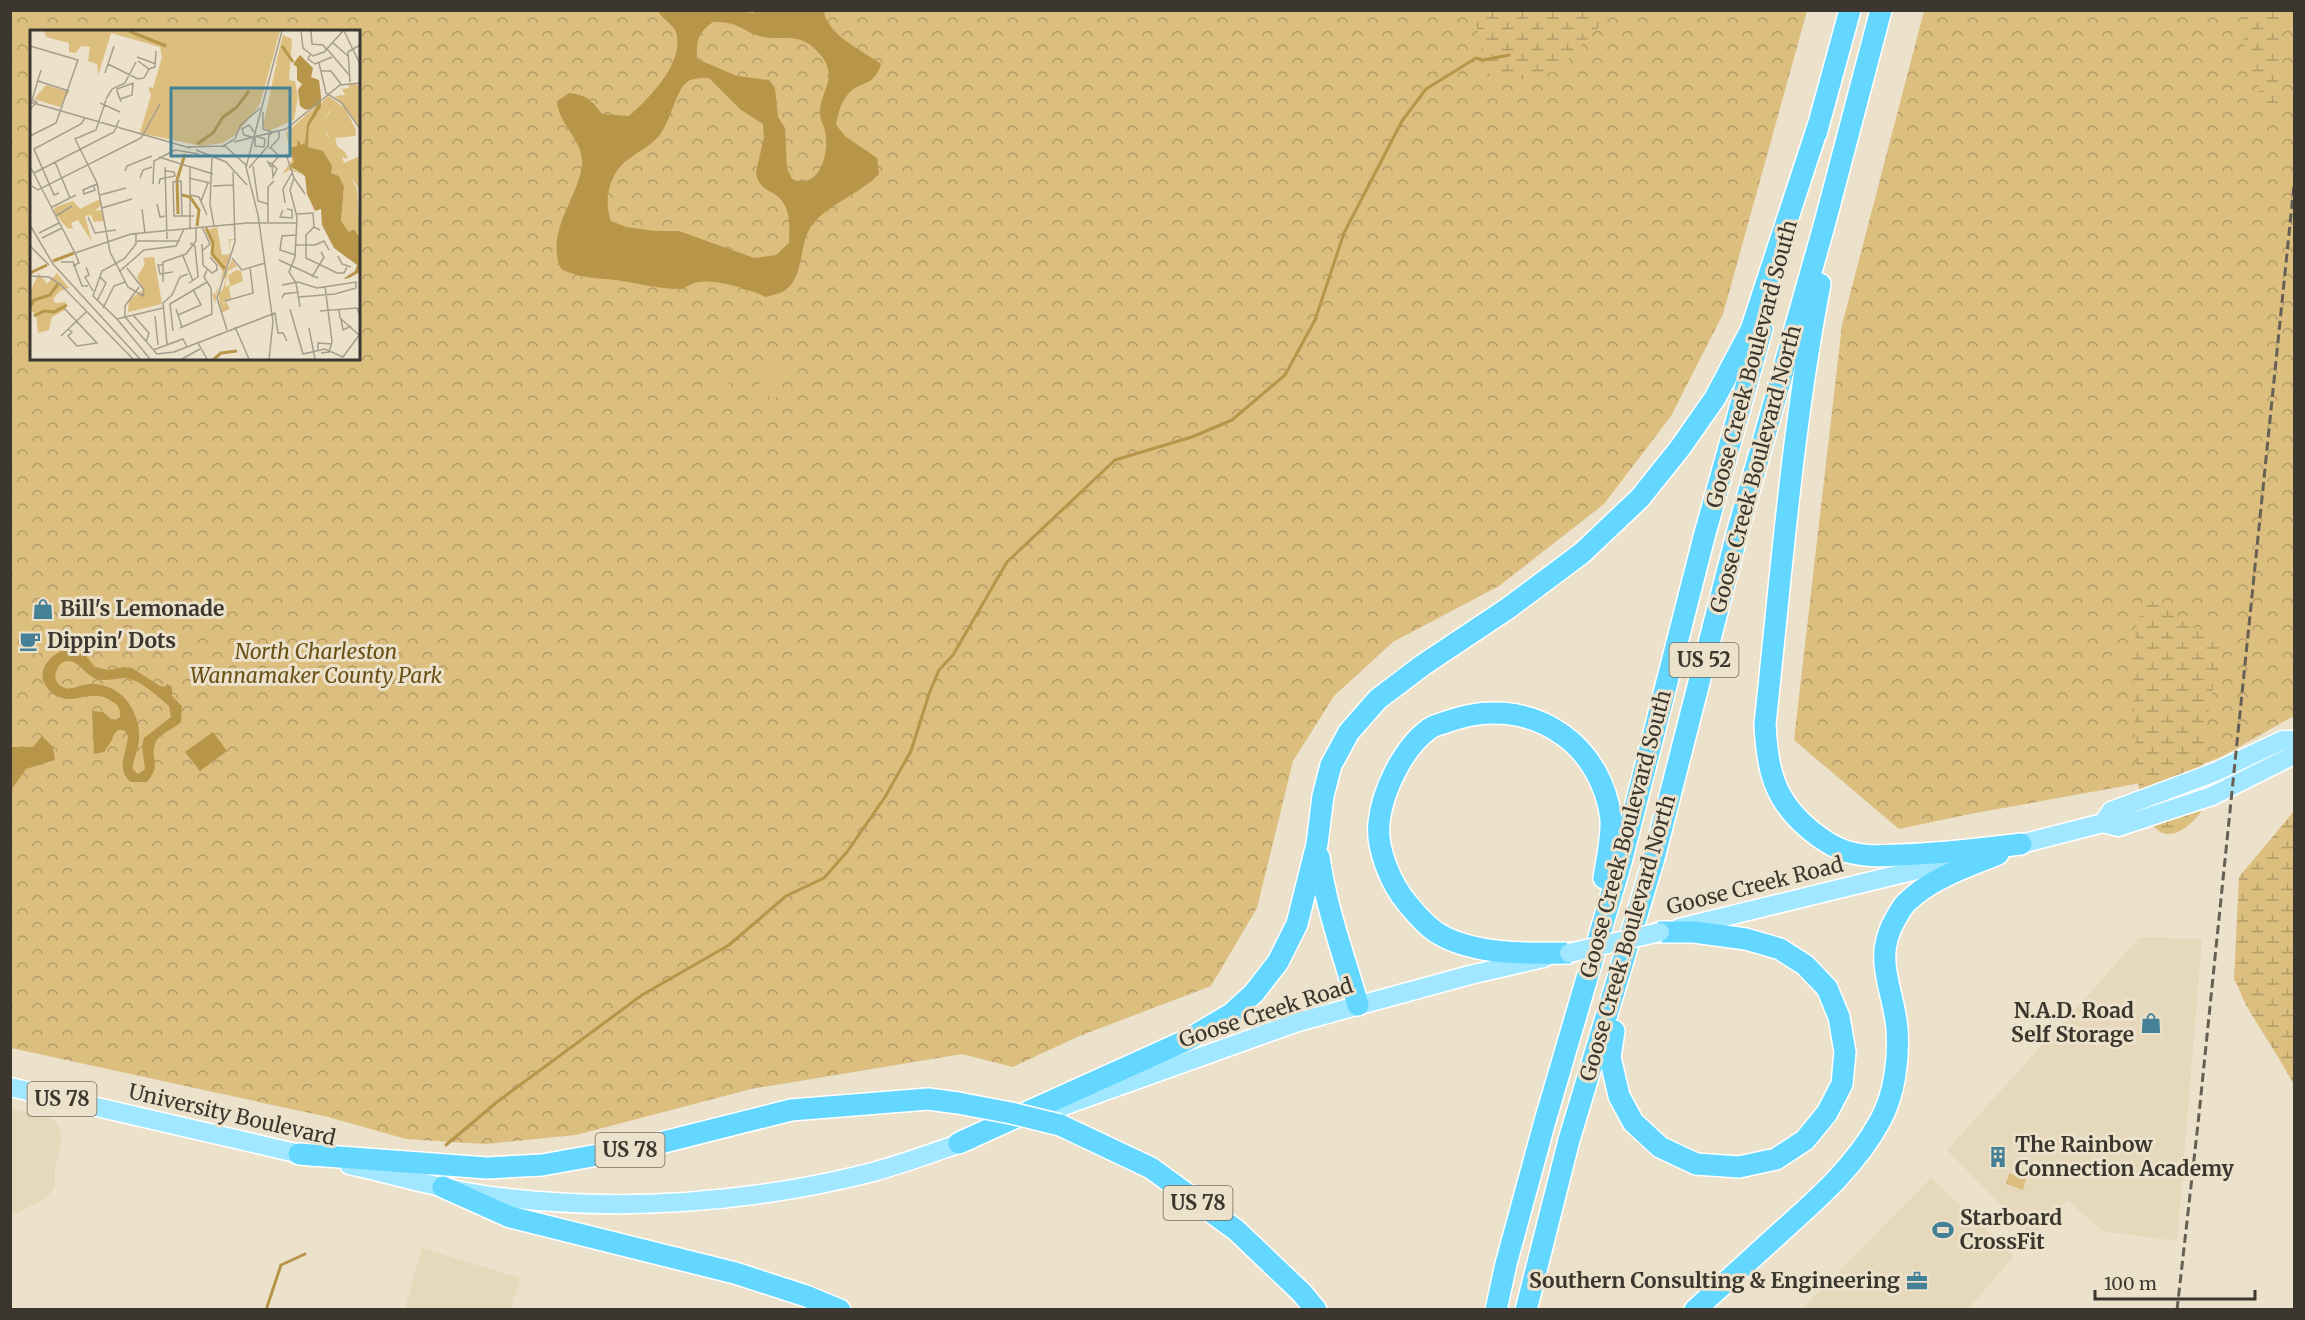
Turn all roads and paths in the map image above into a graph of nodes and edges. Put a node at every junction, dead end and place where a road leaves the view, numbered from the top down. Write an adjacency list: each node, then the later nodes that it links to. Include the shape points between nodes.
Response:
1 (1850, 10): 4 (highway, Goose Creek Boulevard South / US 52)
2 (1881, 10): 3 (highway, Goose Creek Boulevard North / US 52)
3 (1869, 55): 9 (highway, via 1809,343 1765,724 1766,750 1783,802 1821,839 1852,854 1930,855); 10 (highway, Goose Creek Boulevard North / US 52, via 1737,530)
4 (1819, 123): 8 (highway, via 1751,330 1698,423 1640,498 1582,553 1378,699 1349,732 1331,765); 13 (highway, Goose Creek Boulevard South / US 52)
5 (2295, 740): 7 (main road, Goose Creek Road, via 2283,740 2216,772 2111,811)
6 (2295, 755): 7 (main road, Goose Creek Road, via 2212,796 2118,827)
7 (2103, 823): 9 (main road, Goose Creek Road)
8 (1317, 844): 14 (highway, via 1322,879); 16 (highway, via 1298,924 1278,962 1231,1014 1187,1040)
9 (2021, 844): 11 (main road, Goose Creek Road); 23 (highway, via 1939,879 1905,903 1890,928 1884,951 1885,977 1897,1028 1897,1062 1881,1120 1858,1157 1830,1188)
10 (1654, 858): 11 (highway, via 1610,1057 1618,1096 1633,1122 1660,1148 1696,1164 1739,1167 1776,1159 1805,1140 1827,1113 1842,1084 1845,1052 1839,1017 1827,988 1805,965 1780,949 1746,939); 22 (highway, Goose Creek Boulevard North / US 52, via 1569,1140)
11 (1660, 932): 12 (main road, Goose Creek Road, bridge)
12 (1569, 953): 13 (highway, via 1528,954 1468,945 1439,934 1396,891 1383,859 1378,824 1387,788 1403,756 1430,728 1461,717 1493,712 1522,715 1553,728 1575,744 1593,766 1604,788 1611,820 1603,889); 14 (main road, Goose Creek Road)
13 (1580, 1002): 21 (highway, Goose Creek Boulevard South / US 52)
14 (1358, 1005): 16 (main road, Goose Creek Road, via 1298,1022)
15 (10, 1087): 17 (main road, University Boulevard / US 78)
16 (959, 1143): 18 (main road, Goose Creek Road, via 869,1173 765,1193 694,1201 633,1205 567,1203)
17 (299, 1154): 18 (main road, University Boulevard / US 78); 20 (highway, US 78, bridge, via 487,1168 542,1165 648,1146 791,1110 928,1099 958,1103 1059,1125 1151,1168 1236,1230)
18 (443, 1187): 19 (highway, US 78, via 510,1217 735,1273)
19 (840, 1310)
20 (1316, 1310)
21 (1496, 1310)
22 (1526, 1310)
23 (1695, 1310)

